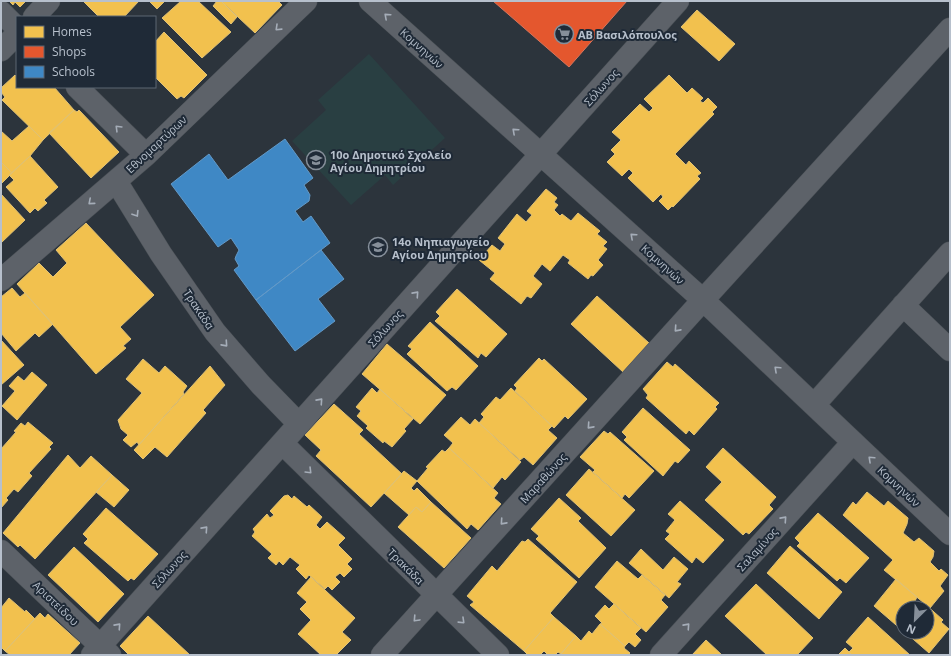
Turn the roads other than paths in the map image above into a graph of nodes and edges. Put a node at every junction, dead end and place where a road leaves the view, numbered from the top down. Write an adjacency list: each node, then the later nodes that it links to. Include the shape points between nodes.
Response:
1 (49, 1): 6 (street)
2 (306, 1): 13 (street, Εθνομαρτύρων, one-way to 13)
3 (370, 1): 12 (street, Κομνηνών, one-way to 3)
4 (678, 1): 12 (street, Σόλωνος)
5 (1, 12): 7 (street)
6 (35, 16)
7 (16, 27)
8 (950, 29): 17 (street, Μαραθώνος)
9 (16, 35): 10 (street)
10 (1, 50)
11 (77, 88): 13 (street, one-way to 11)
12 (541, 154): 17 (street, Κομνηνών, one-way to 12); 21 (street, Σόλωνος, one-way to 12)
13 (146, 155): 14 (street, Εθνομαρτύρων)
14 (116, 180): 16 (street, Εθνομαρτύρων, one-way to 16); 21 (street, Τρακάδα, one-way to 21, via 215,332)
15 (950, 253): 18 (street)
16 (1, 280)
17 (703, 300): 20 (street, Κομνηνών, one-way to 17); 26 (street, Μαραθώνος, one-way to 26)
18 (904, 305): 19 (street); 20 (street)
19 (950, 350)
20 (814, 405): 22 (street, Κομνηνών)
21 (299, 424): 23 (street, Σόλωνος)
22 (853, 442): 24 (street, Κομνηνών, one-way to 22); 30 (street, Σαλαμίνος, one-way to 22)
23 (282, 443): 26 (street, Τρακάδα, one-way to 26); 27 (street, Σόλωνος, one-way to 23)
24 (950, 534)
25 (1, 551): 27 (street, Αριστείδου)
26 (437, 596): 28 (street, Μαραθώνος, one-way to 28); 29 (street, Τρακάδα, one-way to 29)
27 (101, 652)
28 (382, 655)
29 (498, 655)
30 (661, 655)

